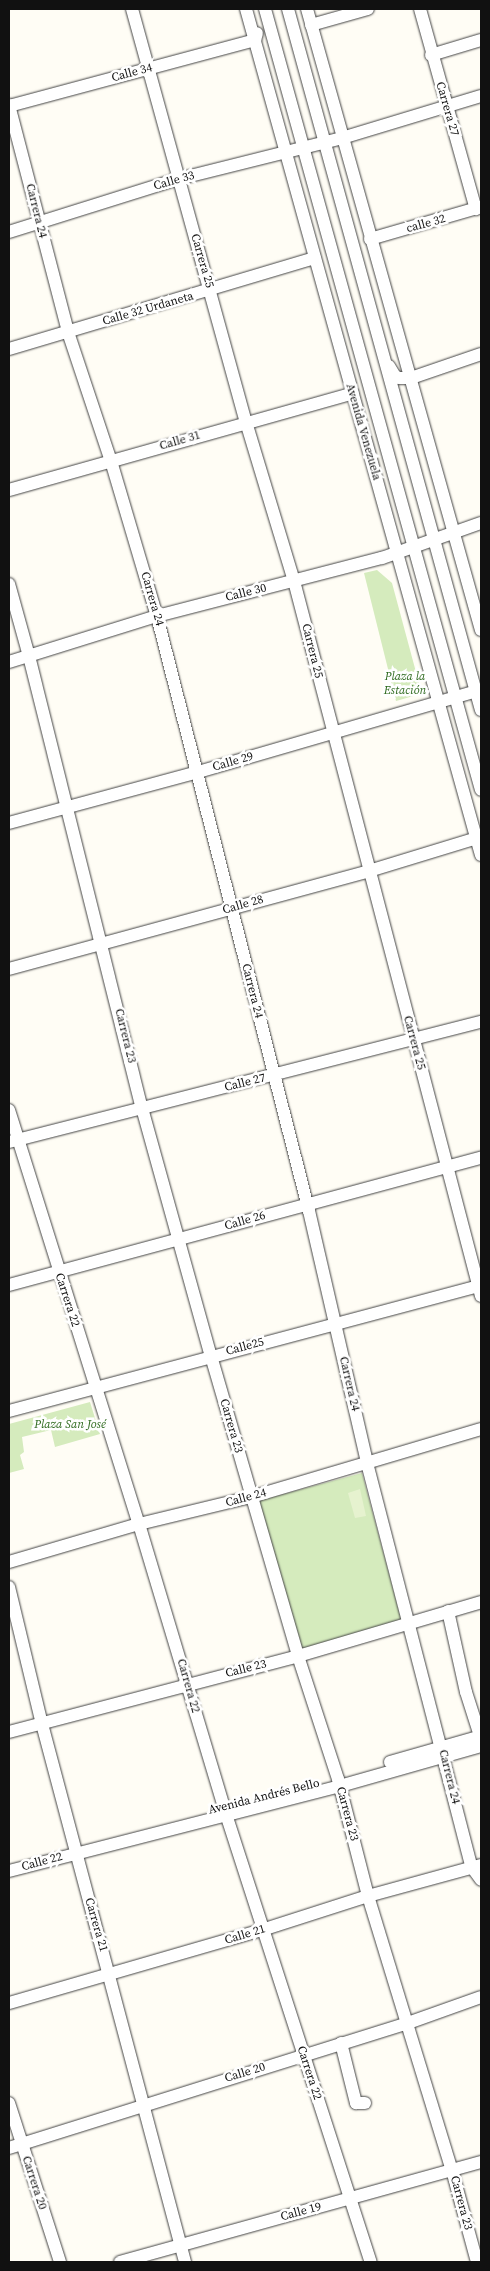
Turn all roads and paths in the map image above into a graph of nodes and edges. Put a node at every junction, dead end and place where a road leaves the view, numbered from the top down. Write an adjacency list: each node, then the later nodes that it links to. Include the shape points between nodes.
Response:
1 (132, 9): 13 (street, Carrera 25)
2 (246, 9): 10 (street, Avenida Venezuela)
3 (252, 9): 10 (street, via 257,32)
4 (265, 9): 19 (street, Avenida Venezuela)
5 (289, 9): 18 (street)
6 (307, 9): 9 (street)
7 (368, 9): 9 (street)
8 (420, 9): 12 (street, Carrera 27)
9 (311, 25): 17 (street)
10 (255, 40): 13 (street, Calle 34); 20 (street, Avenida Venezuela)
11 (481, 40): 12 (street)
12 (432, 55): 16 (street, Carrera 27)
13 (149, 68): 15 (street, Calle 34); 21 (street, Carrera 25)
14 (481, 96): 16 (street, Calle 33)
15 (9, 106): 23 (street, Carrera 24)
16 (446, 106): 17 (street, Calle 33); 22 (street, Carrera 27)
17 (342, 138): 18 (street, Calle 33); 25 (street)
18 (323, 142): 19 (street, Calle 33); 27 (street)
19 (303, 148): 20 (street, Calle 33); 34 (street, Avenida Venezuela)
20 (285, 152): 21 (street, Calle 33); 26 (street, Avenida Venezuela)
21 (178, 179): 23 (street, Calle 33); 28 (street, Carrera 25)
22 (479, 208): 25 (street, calle 32)
23 (39, 223): 24 (street, Calle 33); 30 (street, Carrera 24)
24 (9, 232)
25 (370, 239): 33 (street)
26 (315, 258): 28 (street, Calle 32 Urdaneta); 29 (street, Avenida Venezuela)
27 (363, 285): 33 (street, via 394,376); 41 (street)
28 (210, 291): 30 (street, Calle 32 Urdaneta); 36 (street, Carrera 25)
29 (326, 295): 34 (street, via 350,359 357,371); 35 (street, Avenida Venezuela)
30 (68, 332): 31 (street, Calle 32 Urdaneta); 37 (street, Carrera 24)
31 (9, 349)
32 (481, 354): 33 (street)
33 (410, 378): 40 (street)
34 (368, 379): 42 (street, Avenida Venezuela)
35 (352, 393): 36 (street, Calle 31); 43 (street, Avenida Venezuela)
36 (246, 422): 37 (street, Calle 31); 44 (street, Carrera 25)
37 (111, 461): 38 (street, Calle 31); 46 (street, Carrera 24)
38 (9, 490)
39 (481, 523): 40 (street, Calle 30)
40 (455, 532): 41 (street, Calle 30); 47 (street)
41 (435, 538): 42 (street, Calle 30); 50 (street)
42 (414, 548): 43 (street, Calle 30); 51 (street, Avenida Venezuela)
43 (397, 553): 44 (street, Calle 30); 52 (street, Avenida Venezuela)
44 (294, 581): 46 (street, Calle 30); 54 (street, Carrera 25)
45 (9, 584): 48 (street, Carrera 23)
46 (157, 616): 48 (street, Calle 30); 55 (street, Carrera 24)
47 (481, 630)
48 (29, 656): 49 (street, Calle 30); 57 (street, Carrera 23)
49 (9, 662)
50 (479, 690): 51 (street, Calle 29); 53 (street)
51 (455, 696): 52 (street, Calle 29); 53 (street); 56 (street, Avenida Venezuela)
52 (438, 701): 54 (street, Calle 29); 59 (street, Avenida Venezuela)
53 (481, 706)
54 (332, 732): 55 (street, Calle 29); 61 (street, Carrera 25)
55 (198, 772): 57 (street, Calle 29); 62 (street, Carrera 24)
56 (481, 790)
57 (68, 807): 58 (street, Calle 29); 63 (street, Carrera 23)
58 (9, 823)
59 (477, 838): 60 (street, Avenida Venezuela); 61 (street, Calle 28)
60 (481, 855)
61 (369, 870): 62 (street, Calle 28); 66 (street, Carrera 25)
62 (231, 909): 63 (street, Calle 28); 67 (street, Carrera 24)
63 (101, 945): 64 (street, Calle 28); 68 (street, Carrera 23)
64 (9, 969)
65 (481, 1022): 66 (street, Calle 27)
66 (413, 1040): 67 (street, Calle 27); 72 (street, Carrera 25)
67 (274, 1076): 68 (street, Calle 27); 73 (street, Carrera 24)
68 (142, 1108): 70 (street, Calle 27); 74 (street, Carrera 23)
69 (9, 1110): 70 (street, Carrera 22)
70 (13, 1141): 75 (street, Carrera 22)
71 (481, 1158): 72 (street, Calle 26)
72 (446, 1167): 73 (street, Calle 26); 77 (street, Carrera 25)
73 (307, 1203): 74 (street, Calle 26); 78 (street, Carrera 24)
74 (180, 1239): 75 (street, Calle 26); 79 (street, Carrera 23)
75 (58, 1271): 76 (street, Calle 26); 80 (street, Carrera 22)
76 (9, 1285)
77 (480, 1289): 78 (street, Calle25)
78 (336, 1324): 79 (street, Calle25); 83 (street, Carrera 24)
79 (211, 1356): 80 (street, Calle25); 84 (street, Carrera 23)
80 (95, 1388): 81 (street, Calle25); 85 (street, Carrera 22)
81 (9, 1412)
82 (481, 1429): 83 (street, Calle 24)
83 (367, 1463): 84 (street, Calle 24); 90 (street, Carrera 24)
84 (251, 1497): 85 (street, Calle 24); 91 (street, Carrera 23)
85 (139, 1524): 86 (street, Calle 24); 92 (street, Carrera 22)
86 (9, 1562)
87 (9, 1587): 93 (street, Carrera 21)
88 (481, 1602): 89 (street, Calle 23)
89 (448, 1611): 90 (street, Calle 23); 95 (street, via 466,1692)
90 (409, 1622): 91 (street, Calle 23); 96 (street, Carrera 24)
91 (298, 1656): 92 (street, Calle 23); 97 (street, Carrera 23)
92 (187, 1684): 93 (street, Calle 23); 98 (street, Carrera 22)
93 (42, 1724): 94 (street, Calle 23); 99 (street, Carrera 21)
94 (9, 1732)
95 (481, 1739): 96 (street, Avenida Andrés Bello)
96 (443, 1750): 97 (street, Avenida Andrés Bello); 100 (street, Carrera 24)
97 (339, 1782): 98 (street, Avenida Andrés Bello); 103 (street, Carrera 23)
98 (226, 1812): 99 (street, Avenida Andrés Bello); 104 (street, Carrera 22)
99 (75, 1849): 101 (street, Calle 22); 105 (street, Carrera 21)
100 (476, 1866): 102 (street, Carrera 24); 103 (street, Calle 21)
101 (9, 1870)
102 (481, 1880)
103 (368, 1896): 104 (street, Calle 21); 108 (street, Carrera 23)
104 (264, 1929): 105 (street, Calle 21); 110 (street, Carrera 22)
105 (110, 1975): 107 (street, Calle 21); 113 (street, Carrera 21)
106 (481, 1997): 108 (street, Calle 20)
107 (9, 2003)
108 (408, 2023): 109 (street, Calle 20); 117 (street, Carrera 23)
109 (341, 2043): 110 (street, Calle 20); 112 (street, via 356,2103)
110 (303, 2055): 113 (street, Calle 20); 118 (street, Carrera 22)
111 (9, 2102): 114 (street, Carrera 20)
112 (364, 2103)
113 (143, 2104): 114 (street, Calle 20); 119 (street, Carrera 21)
114 (21, 2144): 115 (street, Calle 20); 120 (street, Carrera 20)
115 (9, 2148)
116 (481, 2162): 117 (street, Calle 19)
117 (452, 2170): 118 (street, Calle 19); 124 (street, Carrera 23)
118 (350, 2199): 119 (street, Calle 19); 123 (street, Carrera 22)
119 (180, 2244): 121 (street, Calle 19); 122 (street, Carrera 21)
120 (60, 2262)
121 (120, 2262)
122 (185, 2262)
123 (371, 2262)
124 (477, 2262)

